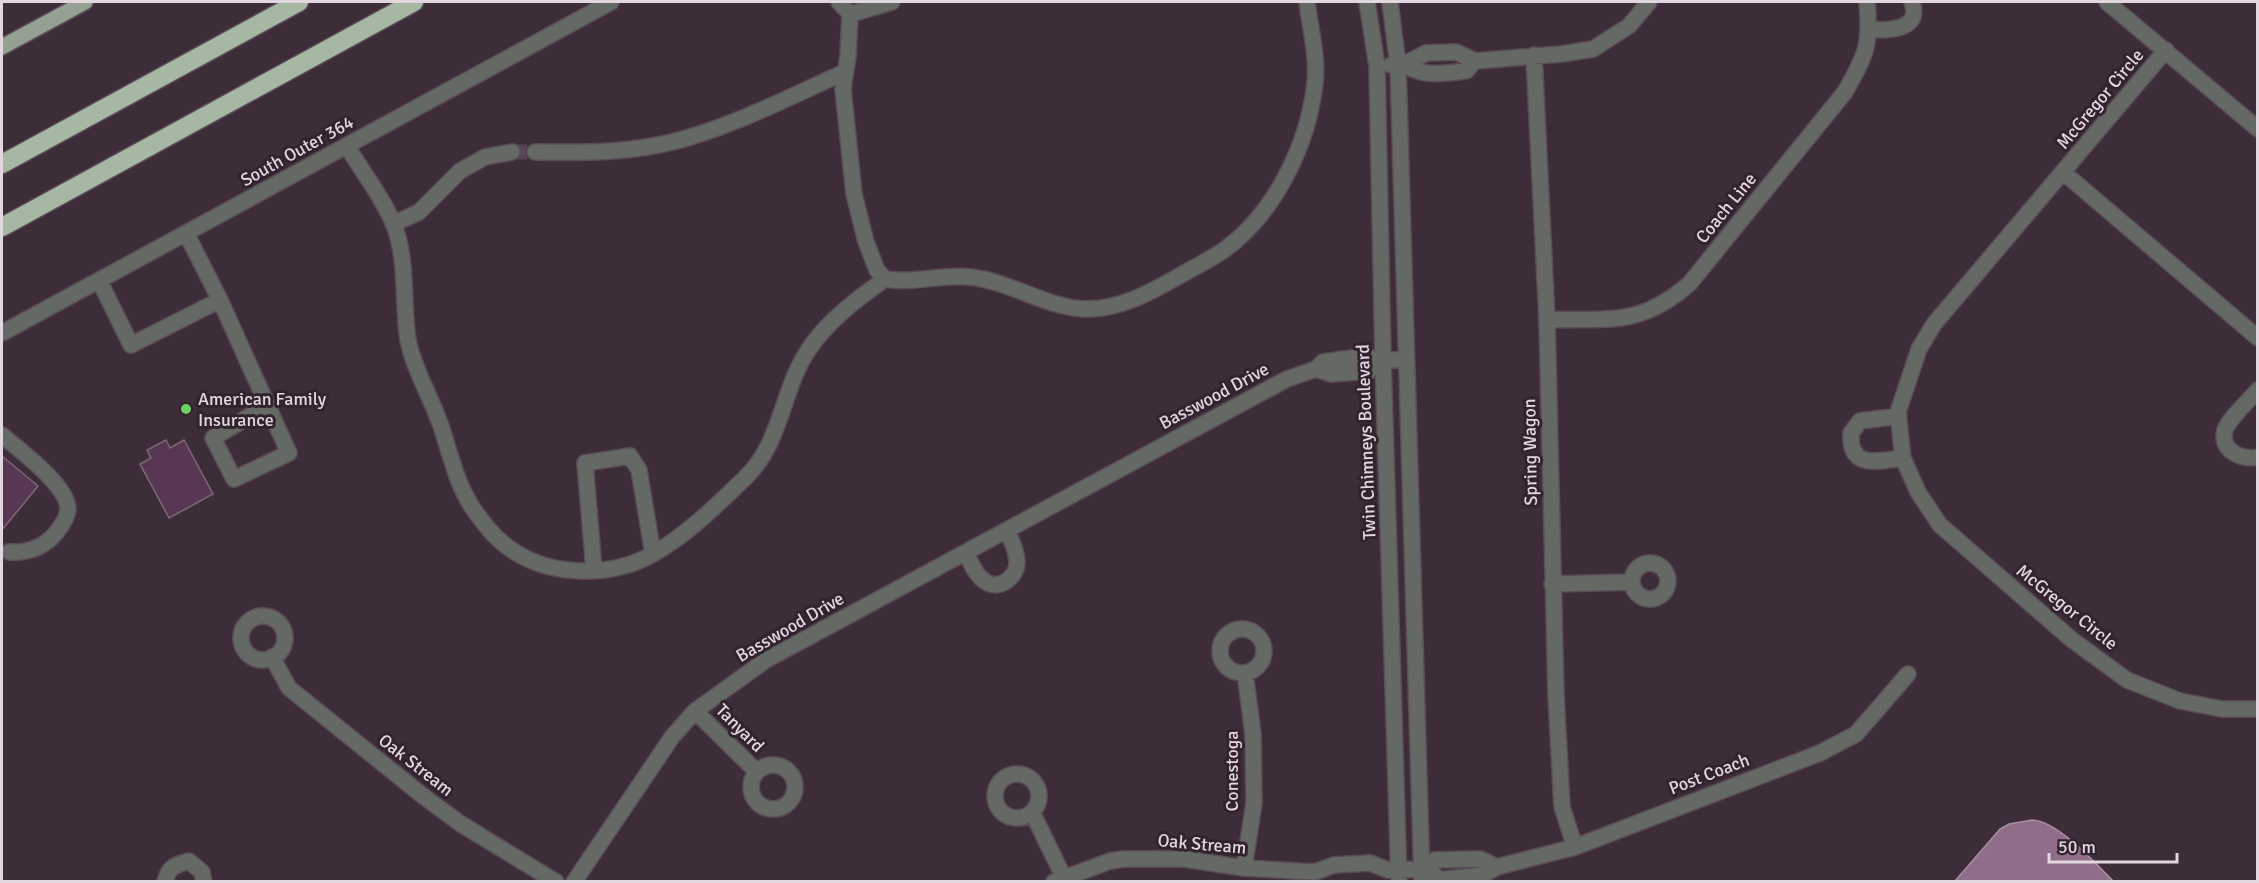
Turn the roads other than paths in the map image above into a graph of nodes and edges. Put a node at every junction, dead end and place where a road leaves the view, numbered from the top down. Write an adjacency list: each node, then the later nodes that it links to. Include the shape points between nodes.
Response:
1 (85, 2): 16 (main road)
2 (299, 2): 26 (highway)
3 (414, 2): 29 (highway)
4 (611, 2): 23 (street, South Outer 364)
5 (839, 2): 14 (street)
6 (892, 2): 14 (street)
7 (1307, 2): 31 (street, via 1315,82 1305,132 1260,217 1224,250 1130,302 1084,309 981,278 950,275 898,282)
8 (1366, 2): 20 (street, Twin Chimneys Boulevard)
9 (1390, 2): 19 (street)
10 (1649, 2): 18 (street, via 1629,26 1593,49)
11 (1867, 2): 15 (street, Coach Line)
12 (1912, 2): 15 (street, via 1912,20 1899,29)
13 (2107, 2): 17 (street)
14 (850, 14): 21 (street)
15 (1869, 29): 34 (street, Coach Line, via 1865,56 1845,92 1690,283 1671,301 1635,317)
16 (2, 47)
17 (2166, 50): 22 (street); 27 (street, McGregor Circle)
18 (1534, 55): 19 (street, via 1475,61 1466,71 1426,74); 34 (street, Spring Wagon)
19 (1402, 64): 20 (street); 37 (street)
20 (1377, 66): 38 (street, Twin Chimneys Boulevard)
21 (845, 72): 25 (street, via 737,121 680,140 589,154); 31 (street, via 843,89 854,194 866,242 877,270)
22 (2258, 129)
23 (347, 146): 28 (street); 30 (street, South Outer 364)
24 (512, 152): 28 (street, via 485,157 460,171 419,212)
25 (535, 152)
26 (2, 164)
27 (2064, 173): 36 (street, McGregor Circle); 41 (street, McGregor Circle, via 1934,324 1908,377)
28 (393, 224): 49 (street, via 405,273 408,339 416,368 471,506 513,552 550,567)
29 (2, 227)
30 (186, 233): 32 (street, South Outer 364); 33 (street)
31 (885, 279): 48 (street, via 831,324 807,352 770,445 749,474 699,521)
32 (99, 280): 33 (street, via 131,345); 35 (street, South Outer 364)
33 (220, 300): 40 (street)
34 (1547, 320): 51 (street, Spring Wagon)
35 (2, 333)
36 (2258, 338)
37 (1406, 358): 38 (street, Basswood Drive); 63 (street)
38 (1380, 360): 45 (street, Basswood Drive, via 1366,356 1323,362); 62 (street, Twin Chimneys Boulevard)
39 (2258, 390): 43 (street, via 2225,429 2224,439 2230,451 2245,459)
40 (267, 405): 40 (street, via 289,453 234,479 213,438)
41 (1899, 416): 44 (street, McGregor Circle); 44 (street, via 1860,421 1851,433 1851,449 1866,461)
42 (2, 435): 46 (street, via 56,484 68,511 61,526 43,546)
43 (2258, 457)
44 (1903, 458): 55 (street, McGregor Circle, via 1918,492 1940,525 2071,639 2127,680 2180,701 2222,709)
45 (1007, 530): 47 (street, Basswood Drive); 47 (street, via 1017,562 1017,570 1008,580 987,583)
46 (9, 552)
47 (966, 553): 56 (street, Basswood Drive, via 766,660)
48 (653, 554): 49 (street, via 618,568); 49 (street, via 634,460 630,456 585,463)
49 (594, 570)
50 (1632, 582): 51 (street)
51 (1552, 584): 59 (street, Spring Wagon, via 1562,807)
52 (272, 657): 67 (street, Oak Stream, via 289,688 423,796)
53 (1245, 673): 60 (street, Conestoga, via 1253,734 1254,803)
54 (1908, 674): 59 (street, Post Coach, via 1856,734 1820,753)
55 (2258, 709)
56 (695, 711): 57 (street, Tanyard); 68 (street, Basswood Drive, via 666,746)
57 (757, 772)
58 (1032, 812): 64 (street)
59 (1575, 847): 63 (street, Post Coach, via 1497,867 1480,859 1435,860)
60 (1244, 868): 61 (street, Oak Stream); 64 (street, Oak Stream, via 1185,859 1124,859)
61 (1315, 872): 62 (street, Oak Stream, via 1334,865 1370,863); 69 (street)
62 (1395, 874): 63 (street, Oak Stream); 70 (street)
63 (1425, 874)
64 (1059, 880)
65 (165, 882): 66 (street, via 174,865 189,861 202,872)
66 (204, 882)
67 (556, 882)
68 (574, 882)
69 (1330, 882)
70 (1376, 882)

